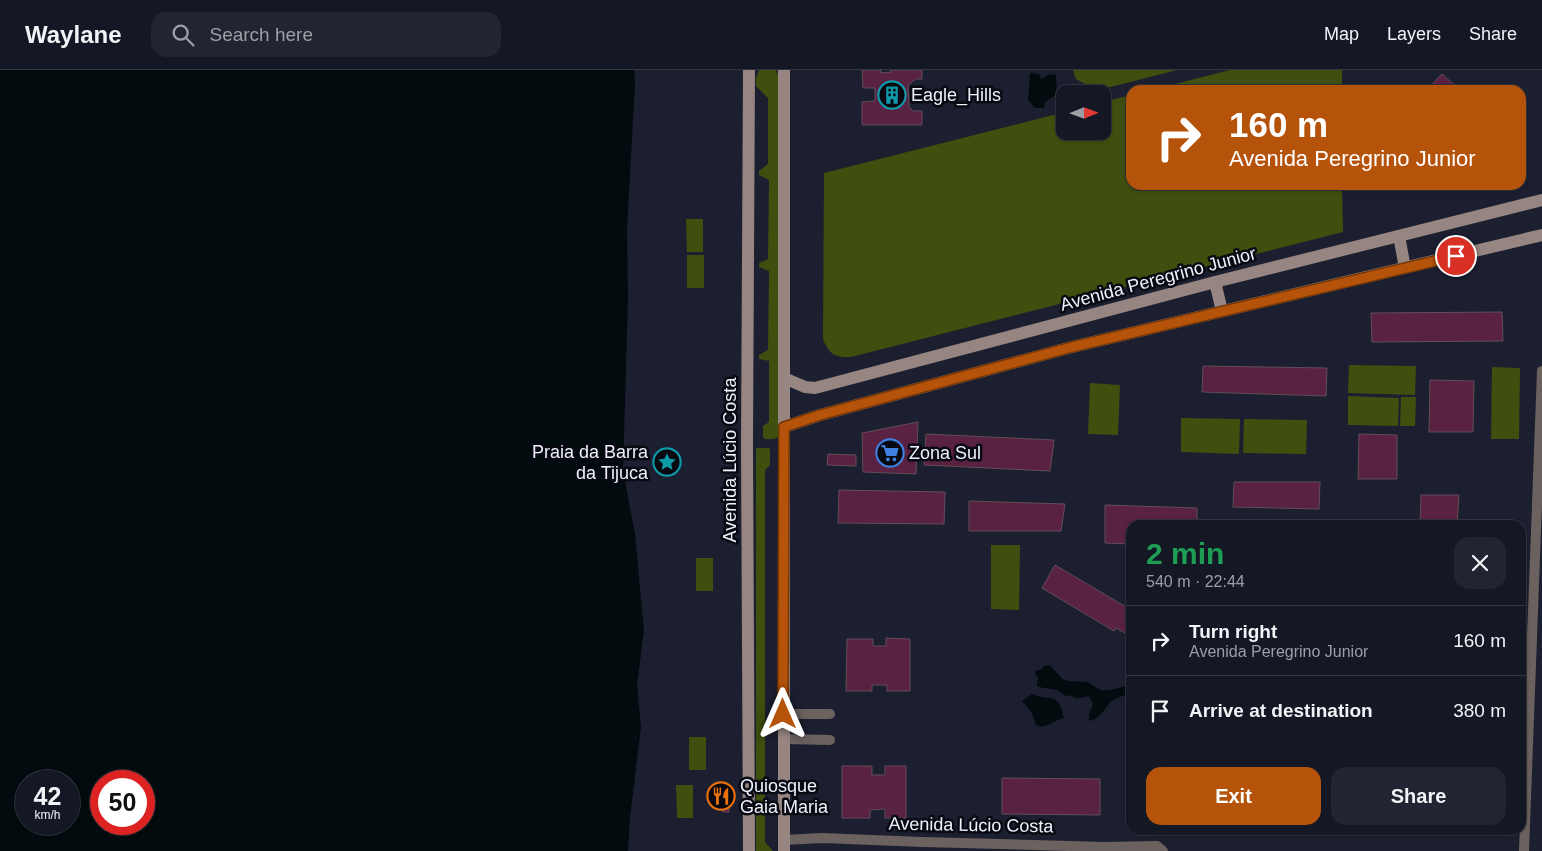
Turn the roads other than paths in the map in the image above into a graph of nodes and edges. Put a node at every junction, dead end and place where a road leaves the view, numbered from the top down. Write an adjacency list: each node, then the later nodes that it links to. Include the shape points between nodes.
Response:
1 (749, 70): 24 (street, Avenida Lúcio Costa)
2 (784, 70): 10 (street, Avenida Lúcio Costa)
3 (1542, 200): 5 (street, Avenida Peregrino Junior)
4 (1542, 235): 6 (street)
5 (1399, 236): 6 (street); 7 (street, Avenida Peregrino Junior)
6 (1405, 268): 8 (street)
7 (1215, 282): 8 (street); 10 (street, Avenida Peregrino Junior, via 815,388 797,385)
8 (1222, 311): 11 (street, via 1072,347)
9 (1542, 371): 14 (street)
10 (784, 378): 11 (street, Avenida Lúcio Costa)
11 (784, 427): 12 (street, Avenida Lúcio Costa)
12 (783, 714): 13 (street); 15 (street, Avenida Lúcio Costa)
13 (830, 714)
14 (1526, 715)
15 (784, 739): 16 (street); 18 (street, Avenida Lúcio Costa)
16 (830, 740)
17 (1524, 835): 25 (street)
18 (784, 845): 19 (street, Avenida Lúcio Costa, via 822,838)
19 (923, 847): 20 (street, Avenida Lúcio Costa)
20 (986, 847): 21 (street, Avenida Lúcio Costa)
21 (1041, 848): 22 (street, Avenida Lúcio Costa)
22 (1105, 849): 23 (street, Avenida Lúcio Costa)
23 (1160, 849)
24 (748, 851)
25 (1524, 851)

